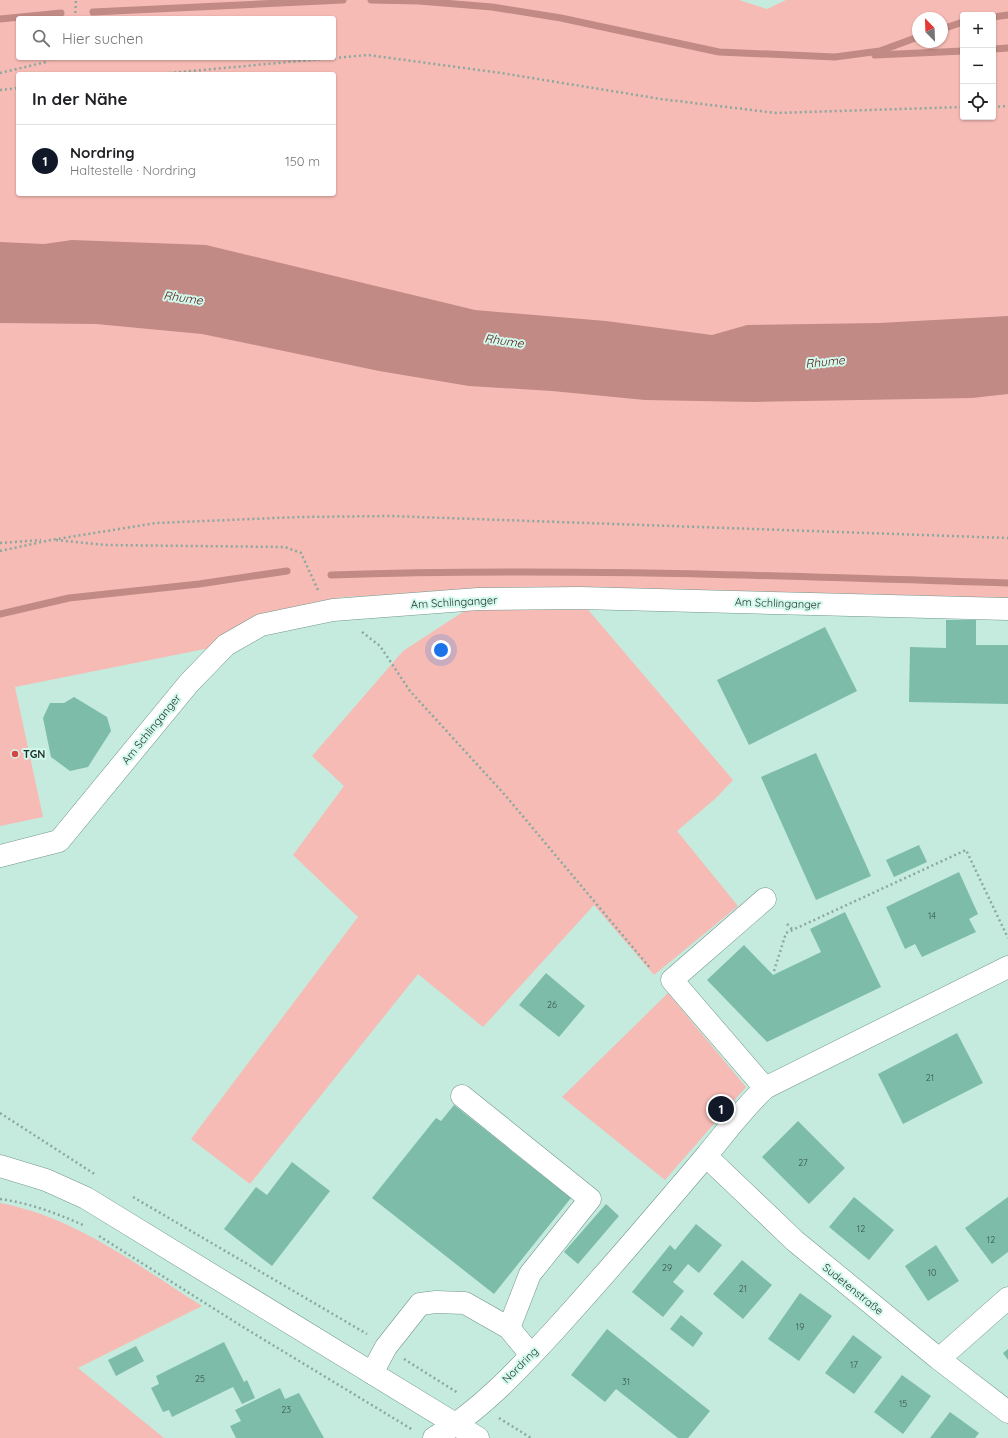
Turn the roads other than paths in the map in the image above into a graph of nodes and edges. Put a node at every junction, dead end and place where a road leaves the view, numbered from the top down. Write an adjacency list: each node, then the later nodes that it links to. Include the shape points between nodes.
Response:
1 (1008, 609): 2 (street, Am Schlinganger, via 580,598 478,599 333,610 261,625 226,645 189,683 59,841)
2 (0, 856)
3 (765, 899): 5 (street, via 672,980)
4 (1008, 967): 5 (street, Nordring)
5 (765, 1088): 7 (street, Nordring, via 743,1110)
6 (462, 1096): 10 (street, via 590,1199 530,1274)
7 (706, 1156): 11 (street, Nordring); 12 (street, Sudetenstraße, via 795,1241)
8 (0, 1166): 13 (street, via 46,1180 86,1198)
9 (1008, 1298): 12 (street)
10 (509, 1328): 11 (street); 13 (street, via 465,1303 420,1304 386,1347)
11 (531, 1355): 15 (street, Nordring)
12 (940, 1359): 14 (street, Sudetenstraße)
13 (372, 1373): 15 (street)
14 (1008, 1412)
15 (456, 1425): 16 (street, Nordring); 17 (street)
16 (426, 1436)
17 (478, 1438)

